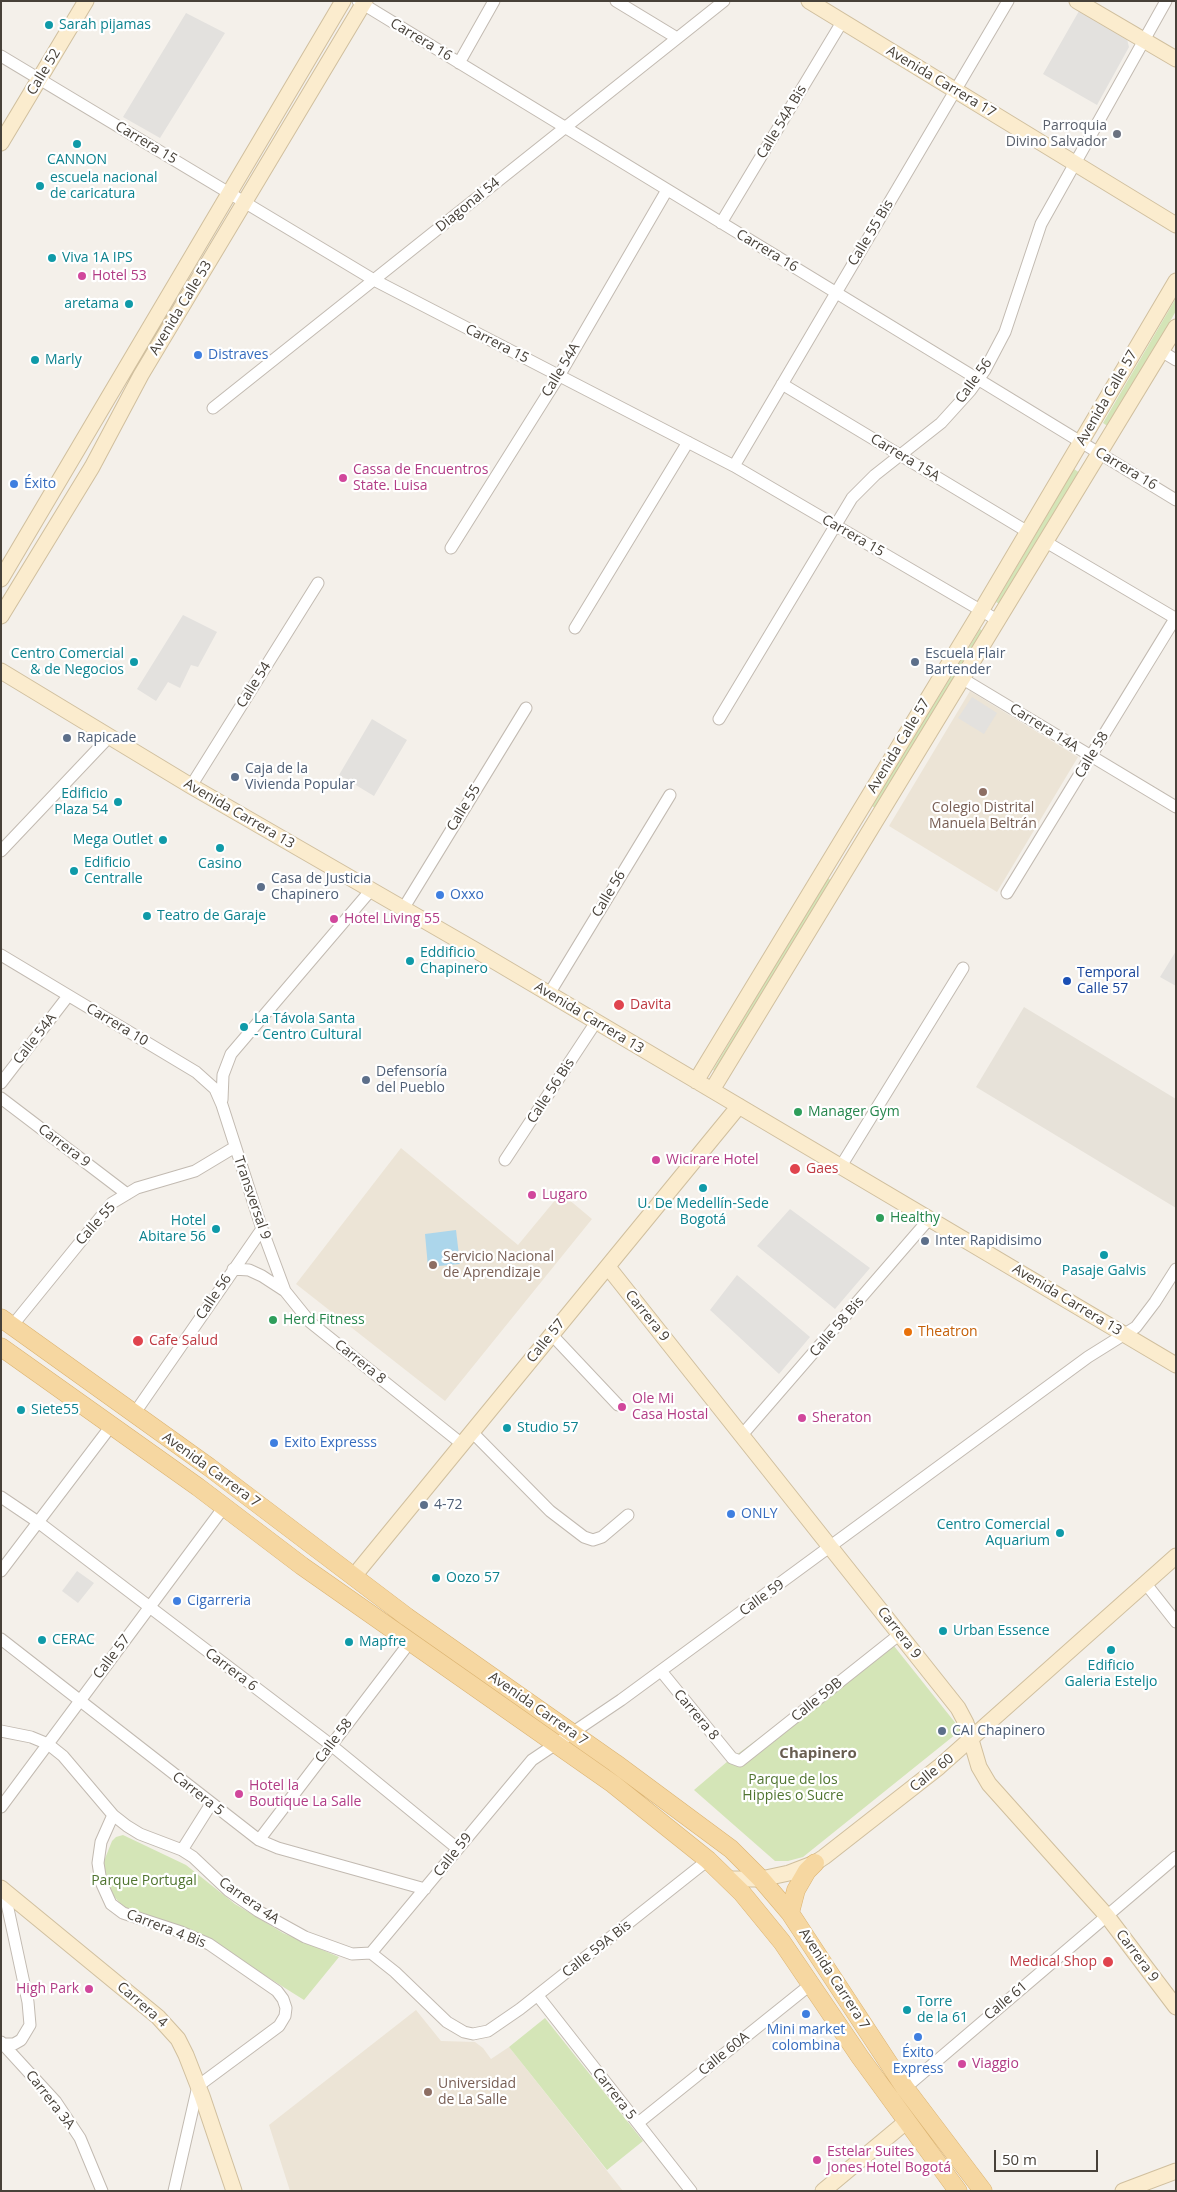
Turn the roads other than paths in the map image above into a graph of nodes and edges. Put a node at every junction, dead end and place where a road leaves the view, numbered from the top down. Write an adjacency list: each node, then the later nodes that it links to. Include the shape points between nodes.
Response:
1 (86, 1): 17 (main road, Calle 52)
2 (343, 1): 23 (main road, Avenida Calle 53)
3 (494, 1): 16 (street)
4 (616, 1): 12 (street)
5 (724, 1): 12 (street, Diagonal 54)
6 (808, 1): 11 (main road, Avenida Carrera 17)
7 (1008, 1): 18 (street, Calle 55 Bis)
8 (1077, 1): 13 (main road)
9 (1166, 1): 13 (street, Calle 56)
10 (362, 2): 16 (street, Carrera 16); 24 (main road, Avenida Calle 53)
11 (842, 22): 18 (main road, Avenida Carrera 17); 25 (street, Calle 54A Bis)
12 (678, 38): 19 (street, Diagonal 54)
13 (1143, 40): 15 (main road); 21 (street, Calle 56)
14 (1, 56): 17 (street, Carrera 15)
15 (1176, 59)
16 (459, 63): 19 (street, Carrera 16)
17 (40, 79): 20 (main road, Calle 52); 23 (street, Carrera 15)
18 (956, 90): 21 (main road, Avenida Carrera 17); 29 (street, Calle 55 Bis)
19 (565, 128): 22 (street, Carrera 16); 27 (street, Diagonal 54)
20 (1, 143)
21 (1076, 164): 26 (main road, Avenida Carrera 17); 34 (street, Calle 56, via 1042,224 1005,332)
22 (667, 190): 25 (street, Carrera 16); 33 (street, Calle 54A)
23 (229, 193): 24 (street, Carrera 15); 47 (main road, Avenida Calle 53)
24 (244, 202): 27 (street, Carrera 15); 50 (main road, Avenida Calle 53, via 141,375 92,467)
25 (721, 223): 29 (street, Carrera 16)
26 (1176, 225)
27 (374, 280): 33 (street, Carrera 15); 36 (street, Diagonal 54)
28 (1176, 281): 38 (main road, Avenida Calle 57)
29 (836, 293): 34 (street, Carrera 16); 35 (street, Calle 55 Bis)
30 (1176, 327): 31 (main road, Avenida Calle 57)
31 (1161, 351): 32 (street); 39 (main road, Avenida Calle 57)
32 (1176, 360)
33 (559, 376): 37 (street, Carrera 15); 46 (street, Calle 54A)
34 (979, 380): 38 (street, Carrera 16); 40 (street, Calle 56, via 941,422)
35 (782, 384): 40 (street, Carrera 15A); 41 (street, Calle 55 Bis)
36 (213, 408)
37 (688, 442): 41 (street, Carrera 15); 53 (street)
38 (1081, 442): 39 (street, Carrera 16); 44 (main road, Avenida Calle 57)
39 (1099, 454): 42 (street, Carrera 16); 45 (main road, Avenida Calle 57)
40 (901, 455): 43 (street, Calle 56, via 852,498); 44 (street, Carrera 15A)
41 (734, 466): 43 (street, Carrera 15)
42 (1176, 500)
43 (835, 525): 49 (street, Carrera 15); 57 (street, Calle 56)
44 (1028, 532): 49 (main road, Avenida Calle 57)
45 (1046, 542): 51 (street); 52 (main road, Avenida Calle 57)
46 (451, 548)
47 (1, 579)
48 (318, 583): 60 (street, Calle 54)
49 (981, 611): 52 (street, Carrera 15); 72 (main road, Avenida Calle 57)
50 (1, 616)
51 (1176, 618): 59 (street, Calle 58)
52 (998, 621): 55 (main road, Avenida Calle 57)
53 (575, 628)
54 (1, 672): 58 (main road, Avenida Carrera 13)
55 (964, 678): 59 (street, Carrera 14A); 74 (main road, Avenida Calle 57)
56 (526, 708): 66 (street, Calle 55)
57 (719, 719)
58 (109, 737): 60 (main road, Avenida Carrera 13); 63 (street)
59 (1090, 757): 62 (street, Carrera 14A); 65 (street, Calle 58)
60 (191, 786): 64 (main road, Avenida Carrera 13)
61 (670, 794): 69 (street, Calle 56)
62 (1176, 807)
63 (1, 850)
64 (371, 890): 66 (main road, Avenida Carrera 13); 76 (street, via 231,1054 223,1075)
65 (1007, 893)
66 (403, 909): 69 (main road, Avenida Carrera 13)
67 (1, 955): 70 (street, Carrera 10)
68 (963, 968): 80 (street)
69 (549, 994): 71 (main road, Avenida Carrera 13)
70 (68, 996): 73 (street, Calle 54A); 76 (street, Carrera 10, via 196,1072 215,1089)
71 (596, 1022): 72 (main road, Avenida Carrera 13); 79 (street, Calle 56 Bis)
72 (696, 1081): 74 (main road, Avenida Carrera 13)
73 (1, 1083)
74 (712, 1090): 77 (main road, Avenida Carrera 13)
75 (1, 1098): 81 (street, Carrera 9)
76 (222, 1105): 78 (street, Transversal 9)
77 (739, 1106): 80 (main road, Avenida Carrera 13); 84 (main road, Calle 57)
78 (235, 1147): 81 (street, Calle 55, via 195,1171); 83 (street, Transversal 9)
79 (505, 1160)
80 (841, 1166): 82 (main road, Avenida Carrera 13)
81 (127, 1194): 88 (street, Calle 55, via 112,1203)
82 (930, 1218): 89 (main road, Avenida Carrera 13); 97 (street, Calle 58 Bis)
83 (262, 1229): 85 (street, Calle 56); 87 (street, Transversal 9)
84 (608, 1267): 90 (main road, Calle 57); 97 (main road, Carrera 9)
85 (233, 1269): 87 (street, Carrera 8, via 249,1270); 94 (street, Calle 56)
86 (1176, 1269): 89 (street, Calle 59, via 1143,1319)
87 (285, 1291): 98 (street, Carrera 8, via 310,1322)
88 (6, 1322): 94 (main road, Avenida Carrera 7)
89 (1124, 1334): 92 (main road, Avenida Carrera 13); 103 (street, Calle 59, via 1088,1357)
90 (552, 1335): 93 (street); 96 (main road, Calle 57)
91 (1, 1347): 95 (main road, Avenida Carrera 7)
92 (1176, 1365)
93 (618, 1405)
94 (134, 1414): 106 (main road, Avenida Carrera 7)
95 (111, 1426): 100 (main road, Avenida Carrera 7); 102 (street)
96 (472, 1432): 98 (main road, Calle 57); 101 (street, via 550,1511 584,1537 592,1540 602,1537)
97 (742, 1435): 103 (main road, Carrera 9)
98 (462, 1444): 106 (main road, Calle 57)
99 (1, 1497): 102 (street, Carrera 6)
100 (224, 1507): 108 (street, Calle 57); 112 (main road, Avenida Carrera 7)
101 (628, 1515)
102 (38, 1522): 105 (street); 108 (street, Carrera 6)
103 (832, 1547): 110 (main road, Carrera 9); 113 (street, Calle 59)
104 (1176, 1556): 107 (main road, Calle 60)
105 (1, 1571)
106 (354, 1576): 116 (main road, Avenida Carrera 7, via 477,1668)
107 (1146, 1584): 109 (street); 117 (main road, Calle 60)
108 (148, 1608): 114 (street, Calle 57); 120 (street, Carrera 6)
109 (1176, 1622)
110 (900, 1634): 117 (main road, Carrera 9, via 958,1708); 121 (street, Calle 59B, via 744,1759)
111 (1, 1640): 114 (street, Carrera 5)
112 (410, 1642): 119 (main road, Avenida Carrera 7); 120 (street, Calle 58)
113 (661, 1672): 116 (street, Calle 59); 121 (street, Carrera 8)
114 (80, 1701): 118 (street, Calle 57); 122 (street, Carrera 5)
115 (1, 1732): 118 (street, Carrera 4A, via 31,1737)
116 (572, 1733): 119 (street, Calle 59); 132 (main road, Avenida Carrera 7, via 715,1836)
117 (972, 1740): 130 (main road, Calle 60); 136 (main road, Carrera 9, via 979,1767 989,1784)
118 (48, 1744): 123 (street, Calle 57); 124 (street, Carrera 4A, via 63,1756)
119 (556, 1744): 126 (street, Calle 59, via 525,1767); 129 (main road, Avenida Carrera 7, via 640,1804)
120 (331, 1745): 125 (street, Calle 58); 126 (street, Carrera 6)
121 (732, 1758)
122 (211, 1804): 125 (street, Carrera 5); 127 (street)
123 (1, 1807)
124 (113, 1815): 127 (street, Carrera 4A, via 140,1834); 142 (street, Carrera 4 Bis, via 101,1842 98,1863 100,1882 111,1904 123,1913 208,1944 284,1998 285,2016 279,2026)
125 (259, 1840): 134 (street, Carrera 5)
126 (458, 1849): 134 (street, Calle 59)
127 (182, 1850): 137 (street, Carrera 4A, via 194,1857 229,1891 305,1938 352,1954)
128 (1176, 1856): 136 (street, Calle 61)
129 (708, 1860): 131 (main road, Avenida Carrera 7); 139 (street, Calle 59A Bis)
130 (815, 1863): 132 (main road, Calle 60); 135 (main road, via 796,1890)
131 (728, 1879): 132 (main road, Calle 60); 138 (main road, Avenida Carrera 7, via 782,1942)
132 (761, 1879): 135 (main road, Avenida Carrera 7)
133 (2, 1889): 141 (street, via 30,2020 27,2034 21,2040 14,2044); 142 (main road, Carrera 4, via 163,2022 178,2039)
134 (425, 1889): 137 (street, Calle 59)
135 (790, 1913): 143 (main road, Avenida Carrera 7)
136 (1107, 1916): 140 (main road, Carrera 9); 143 (street, Calle 61)
137 (371, 1953): 139 (street, Calle 59A Bis, via 454,2028 464,2032 482,2033 494,2028)
138 (810, 1985): 144 (main road, Avenida Carrera 7); 145 (street, Calle 60A)
139 (538, 1996): 145 (street, Carrera 5)
140 (1176, 2007)
141 (3, 2043): 147 (street, Carrera 3A, via 56,2102 80,2138)
142 (198, 2086): 148 (street); 149 (main road, Carrera 4)
143 (905, 2088): 153 (main road, Avenida Carrera 7)
144 (907, 2121): 151 (main road); 152 (main road, Avenida Carrera 7)
145 (638, 2123): 150 (street, Carrera 5)
146 (1176, 2171): 154 (main road)
147 (102, 2191)
148 (174, 2191)
149 (234, 2191)
150 (691, 2191)
151 (823, 2191)
152 (958, 2191)
153 (983, 2191)
154 (1122, 2191)

